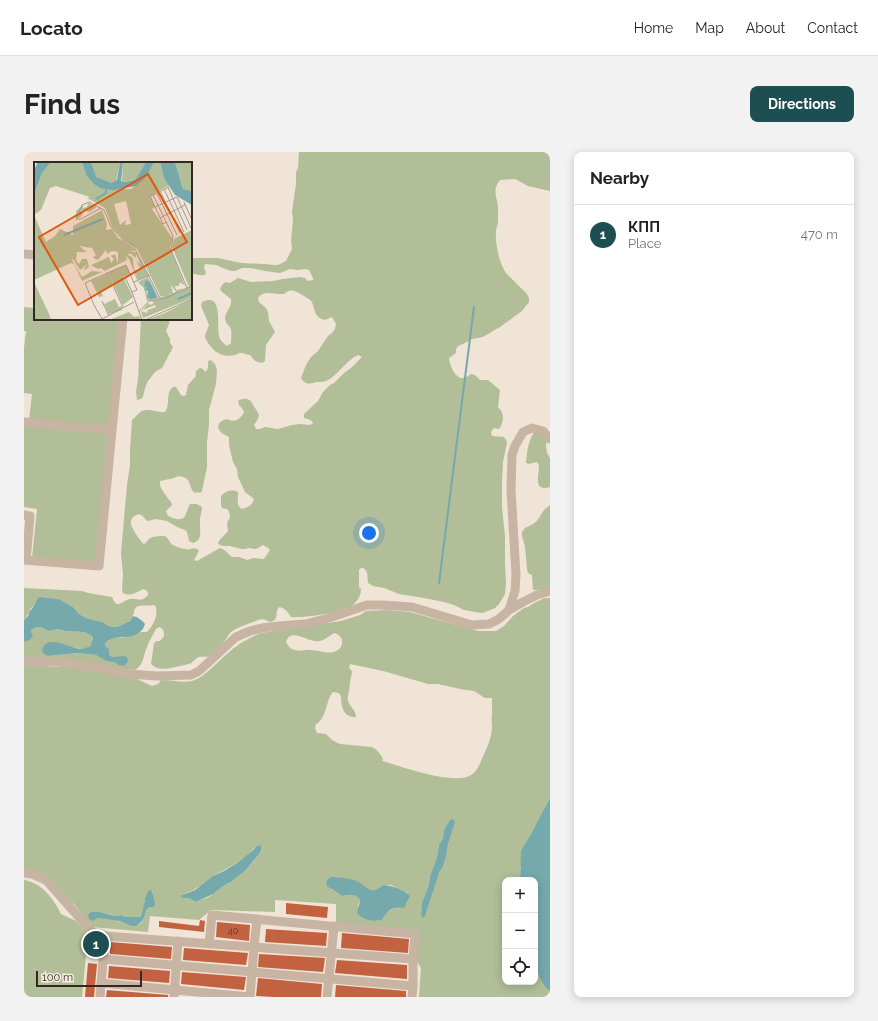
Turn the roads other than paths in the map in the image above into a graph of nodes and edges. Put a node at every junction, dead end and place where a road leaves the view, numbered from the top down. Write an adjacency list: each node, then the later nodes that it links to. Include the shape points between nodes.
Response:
1 (24, 254): 2 (lane)
2 (34, 255)
3 (123, 320): 5 (lane)
4 (24, 422): 5 (lane)
5 (112, 430): 8 (lane, via 99,566)
6 (550, 439): 10 (lane, via 543,431 532,428 523,432 512,455 511,490 516,575 515,592)
7 (24, 516): 8 (lane, via 30,516)
8 (25, 560)
9 (550, 591): 10 (lane, via 530,598)
10 (509, 610): 11 (lane, via 494,622 472,625 412,607 367,605 305,624 250,631 236,637 191,675 129,674 58,662)
11 (24, 661)
12 (24, 873): 15 (lane, via 46,880 92,932)
13 (257, 919): 14 (lane); 17 (lane, via 212,915); 18 (lane)
14 (334, 926): 19 (lane); 21 (lane, via 415,934)
15 (105, 936): 16 (lane); 20 (lane)
16 (178, 941): 17 (lane); 22 (lane)
17 (209, 944): 18 (lane)
18 (254, 947): 19 (lane); 23 (lane)
19 (331, 952): 21 (lane); 24 (lane)
20 (103, 959): 22 (lane); 25 (lane)
21 (413, 959): 26 (lane)
22 (176, 966): 23 (lane); 27 (lane)
23 (252, 972): 24 (lane); 29 (lane)
24 (329, 979): 26 (lane); 30 (lane)
25 (101, 983): 27 (lane); 28 (lane)
26 (413, 986): 31 (lane)
27 (174, 993): 29 (lane)
28 (100, 997)
29 (250, 997)
30 (327, 997)
31 (412, 997)

